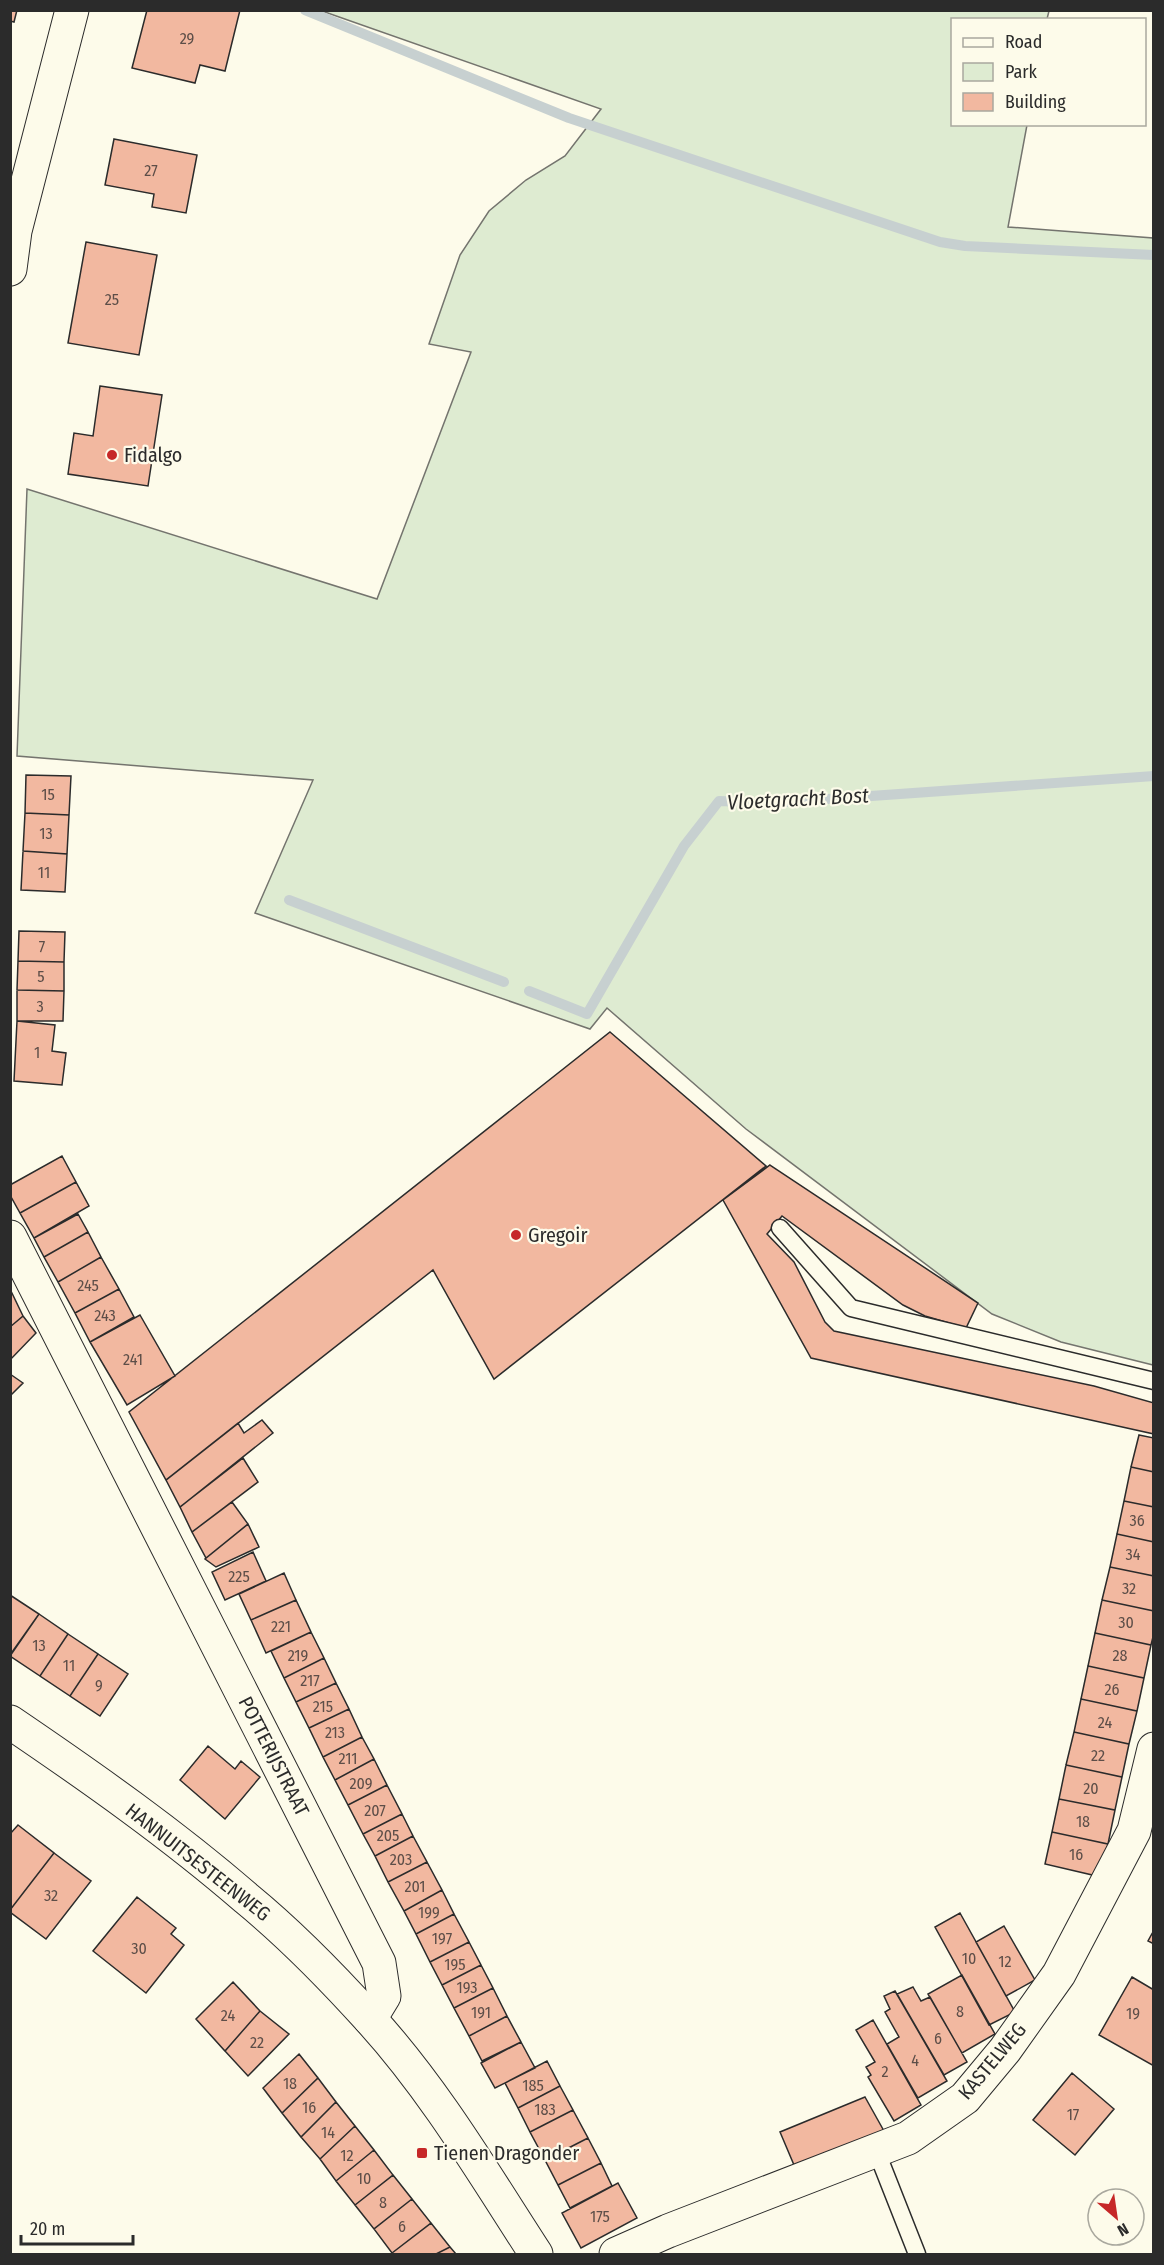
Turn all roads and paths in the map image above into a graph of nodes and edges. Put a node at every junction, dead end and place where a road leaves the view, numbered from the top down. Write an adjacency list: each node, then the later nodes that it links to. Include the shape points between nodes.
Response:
1 (72, 10): 2 (street, via 15,231)
2 (10, 269)
3 (780, 1228): 5 (lane, via 851,1308)
4 (10, 1237): 8 (street, POTTERIJSTRAAT, via 379,1963 384,1996)
5 (1154, 1381)
6 (10, 1722): 8 (street, HANNUITSESTEENWEG, via 81,1770 247,1898)
7 (1154, 1749): 9 (street, KASTELWEG, via 1134,1831 1059,1974 965,2098 908,2138)
8 (370, 2019): 10 (street, via 462,2139)
9 (876, 2150): 11 (street, KASTELWEG); 12 (lane)
10 (536, 2254)
11 (616, 2254)
12 (916, 2254)

